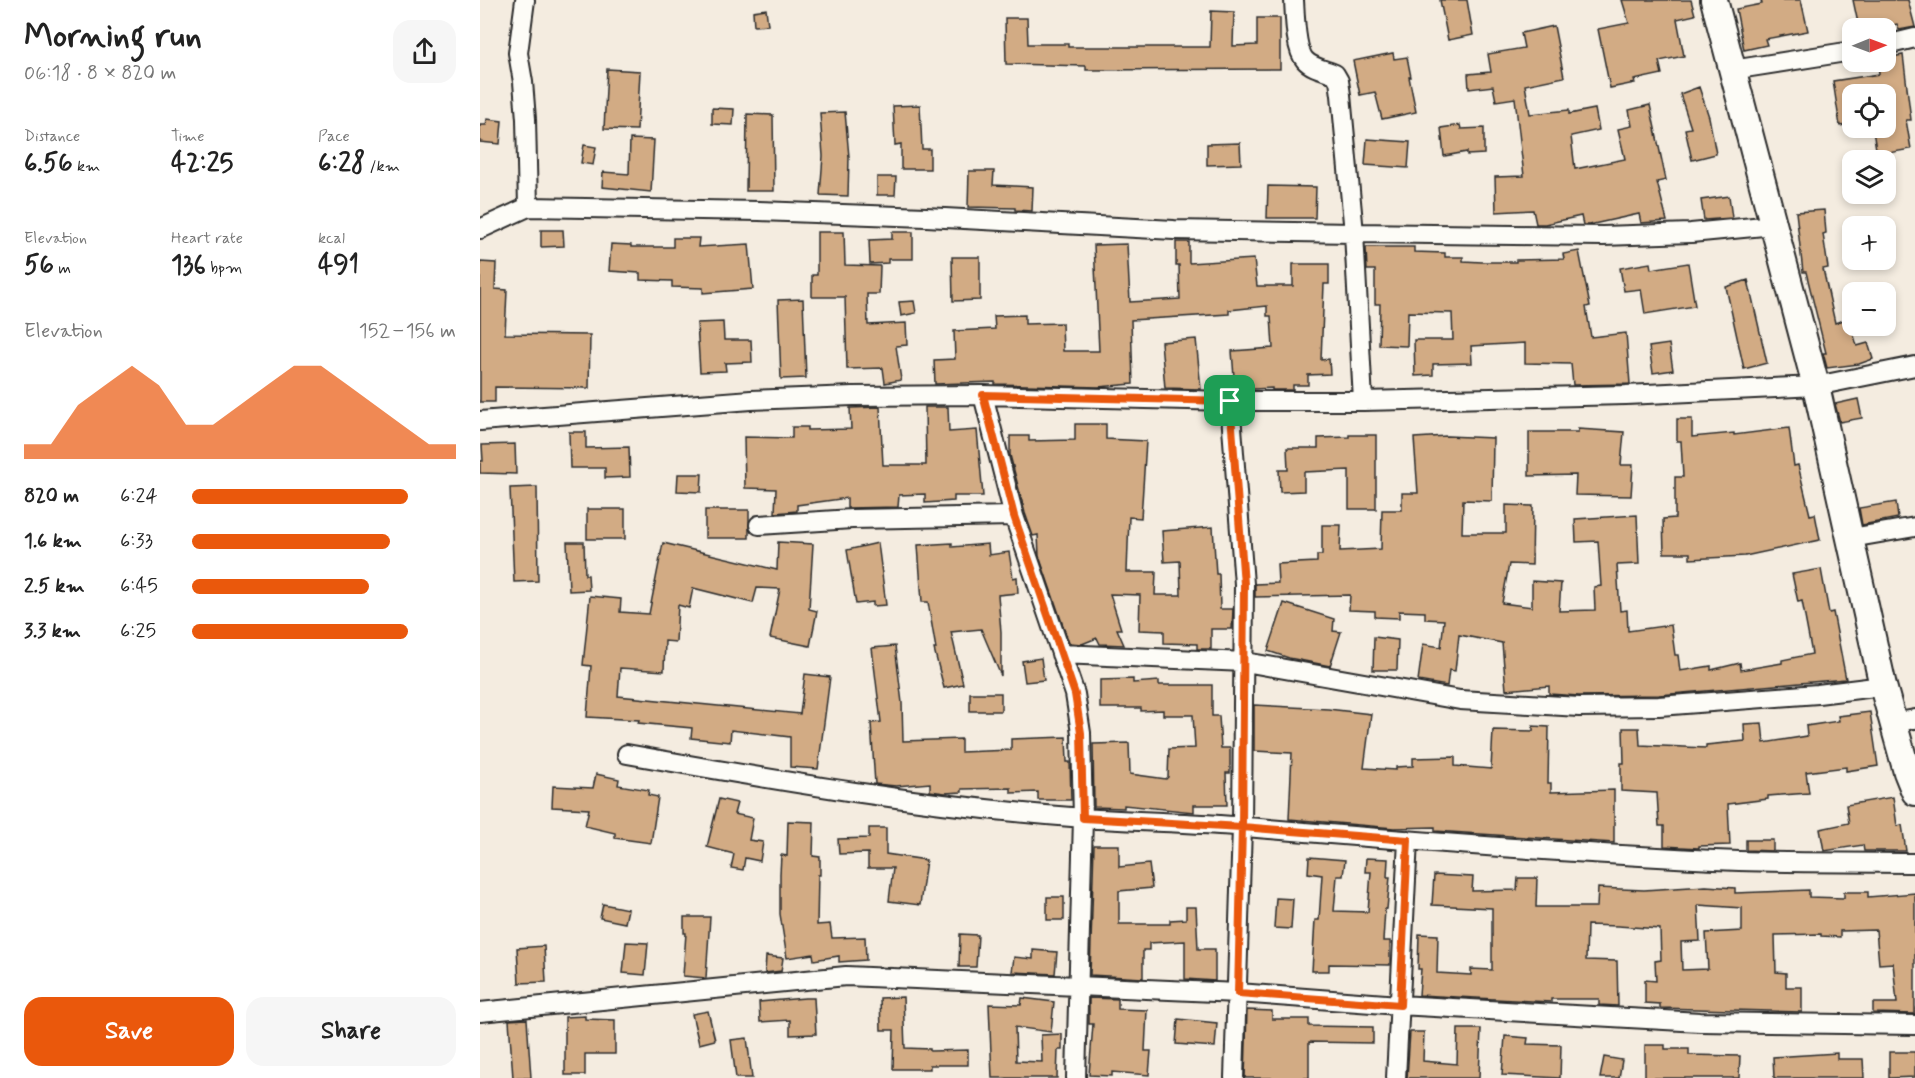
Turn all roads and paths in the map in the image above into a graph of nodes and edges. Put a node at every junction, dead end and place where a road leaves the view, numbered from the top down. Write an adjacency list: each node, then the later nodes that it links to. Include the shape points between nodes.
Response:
1 (525, 0): 8 (street, via 518,53 526,119)
2 (1294, 0): 11 (street, via 1299,48 1305,60 1335,74 1339,81)
3 (1714, 0): 7 (street)
4 (1915, 38): 5 (street)
5 (1896, 43)
6 (1842, 53): 7 (street)
7 (1732, 70): 9 (street)
8 (528, 207): 10 (street); 11 (street, via 759,211 1174,230)
9 (1774, 225): 11 (street, via 1603,236); 13 (street)
10 (480, 230)
11 (1354, 233): 16 (street)
12 (1915, 366): 13 (street)
13 (1816, 386): 16 (street); 21 (street)
14 (983, 395): 15 (street); 17 (street, via 751,400); 18 (street)
15 (1230, 401): 16 (street); 23 (street, via 1244,584)
16 (1363, 401)
17 (480, 421)
18 (1014, 516): 19 (street); 22 (street)
19 (759, 525)
20 (1915, 527): 21 (street)
21 (1851, 538): 24 (street)
22 (1062, 654): 23 (street); 28 (street, via 1079,714)
23 (1245, 662): 24 (street, via 1460,700 1579,707 1659,706); 29 (street)
24 (1883, 686): 25 (street)
25 (1904, 721): 27 (street, via 1907,772)
26 (627, 754): 28 (street, via 898,799)
27 (1915, 792)
28 (1083, 818): 29 (street); 32 (street)
29 (1242, 827): 30 (street); 33 (street)
30 (1408, 840): 31 (street, via 1743,861); 34 (street)
31 (1915, 863)
32 (1078, 985): 33 (street); 35 (street, via 846,976); 37 (street)
33 (1238, 993): 34 (street); 38 (street)
34 (1400, 1005): 36 (street, via 1700,1022); 39 (street)
35 (480, 1012)
36 (1915, 1025)
37 (1076, 1078)
38 (1234, 1078)
39 (1396, 1078)

